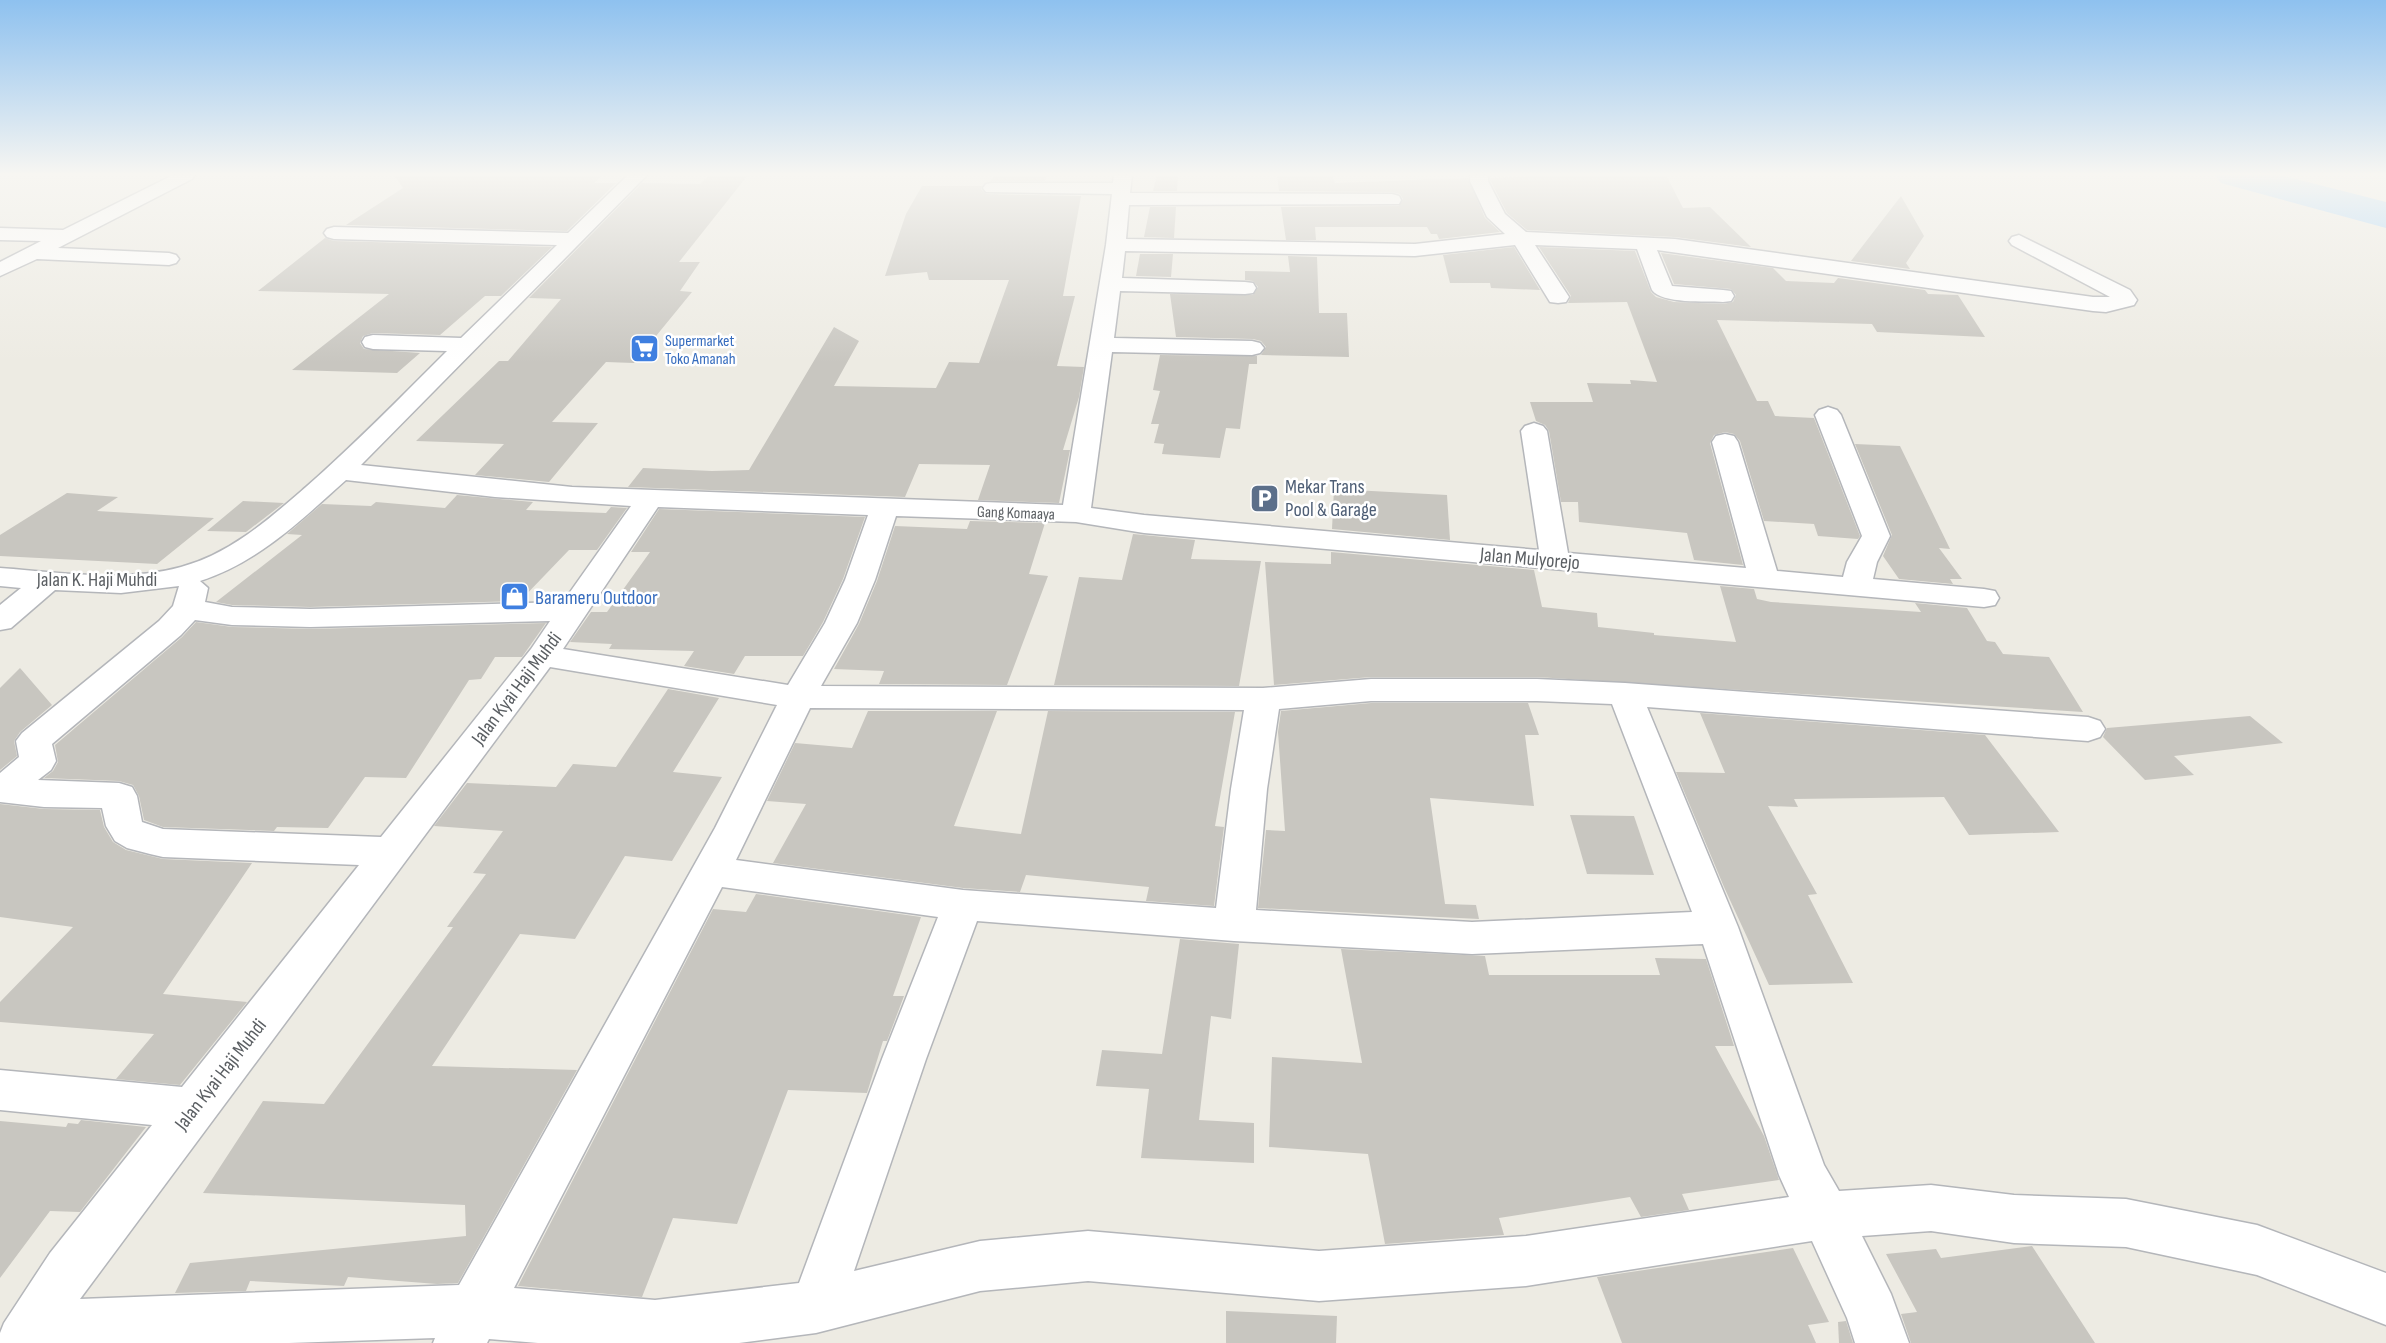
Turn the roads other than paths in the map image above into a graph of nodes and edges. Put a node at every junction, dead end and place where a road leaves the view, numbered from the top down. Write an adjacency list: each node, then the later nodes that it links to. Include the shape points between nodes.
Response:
1 (63, 238): 9 (street)
2 (528, 238): 5 (street)
3 (1117, 238): 8 (street, Gang Komaaya)
4 (1521, 238): 7 (street); 8 (street, via 1415,250); 15 (street)
5 (573, 239): 17 (street)
6 (2019, 241): 7 (street, via 2126,300 2093,304)
7 (1644, 242): 14 (street, via 1663,290)
8 (1116, 245): 12 (street, Gang Komaaya)
9 (33, 253): 10 (street); 11 (street)
10 (170, 259)
11 (0, 270)
12 (1110, 284): 13 (street); 18 (street, Gang Komaaya)
13 (1245, 288)
14 (1723, 296)
15 (1558, 297)
16 (373, 342): 17 (street)
17 (466, 345): 23 (street)
18 (1100, 345): 19 (street); 26 (street, Gang Komaaya)
19 (1252, 348)
20 (1828, 415): 32 (street, via 1876,536 1862,562)
21 (1534, 431): 27 (street)
22 (1725, 442): 30 (street)
23 (340, 471): 24 (street, via 523,493); 28 (street, Jalan K. Haji Muhdi, via 263,537)
24 (650, 498): 25 (street, Gang Komaaya); 35 (street, Jalan Kyai Haji Muhdi)
25 (884, 508): 26 (street, Gang Komaaya); 39 (street, via 841,622)
26 (1076, 514): 27 (street, Jalan Mulyorejo, via 1144,524)
27 (1555, 560): 30 (street, Jalan Mulyorejo)
28 (192, 574): 31 (street, Jalan K. Haji Muhdi, via 122,582); 34 (street, via 193,592)
29 (0, 577): 31 (street, Jalan K. Haji Muhdi)
30 (1764, 579): 32 (street, Jalan Mulyorejo)
31 (50, 580): 36 (street)
32 (1856, 587): 33 (street, Jalan Mulyorejo)
33 (1984, 598)
34 (188, 609): 35 (street, via 232,616 310,618); 42 (street, via 34,741 38,761)
35 (572, 611): 37 (street, Jalan Kyai Haji Muhdi)
36 (0, 621)
37 (542, 656): 39 (street); 43 (street, Jalan Kyai Haji Muhdi)
38 (1625, 694): 40 (street, via 1371,690); 41 (street); 47 (street)
39 (798, 697): 40 (street); 44 (street)
40 (1263, 699): 46 (street)
41 (2088, 729)
42 (2, 789): 43 (street, via 119,796 123,826 135,837 163,843)
43 (391, 852): 49 (street, Jalan Kyai Haji Muhdi)
44 (710, 871): 45 (street); 53 (street)
45 (963, 905): 46 (street); 52 (street)
46 (1234, 925): 47 (street, via 1473,938)
47 (1718, 927): 50 (street, via 1803,1176)
48 (0, 1090): 49 (street)
49 (193, 1108): 54 (street, Jalan Kyai Haji Muhdi, via 68,1271)
50 (1826, 1215): 51 (street, via 1931,1208 2014,1219 2126,1223 2257,1250); 52 (street, via 1526,1261 1319,1276 1088,1256 991,1265); 55 (street)
51 (2386, 1299)
52 (816, 1307): 53 (street, via 655,1326)
53 (467, 1327): 54 (street, via 326,1315)
54 (27, 1336)
55 (1882, 1343)

